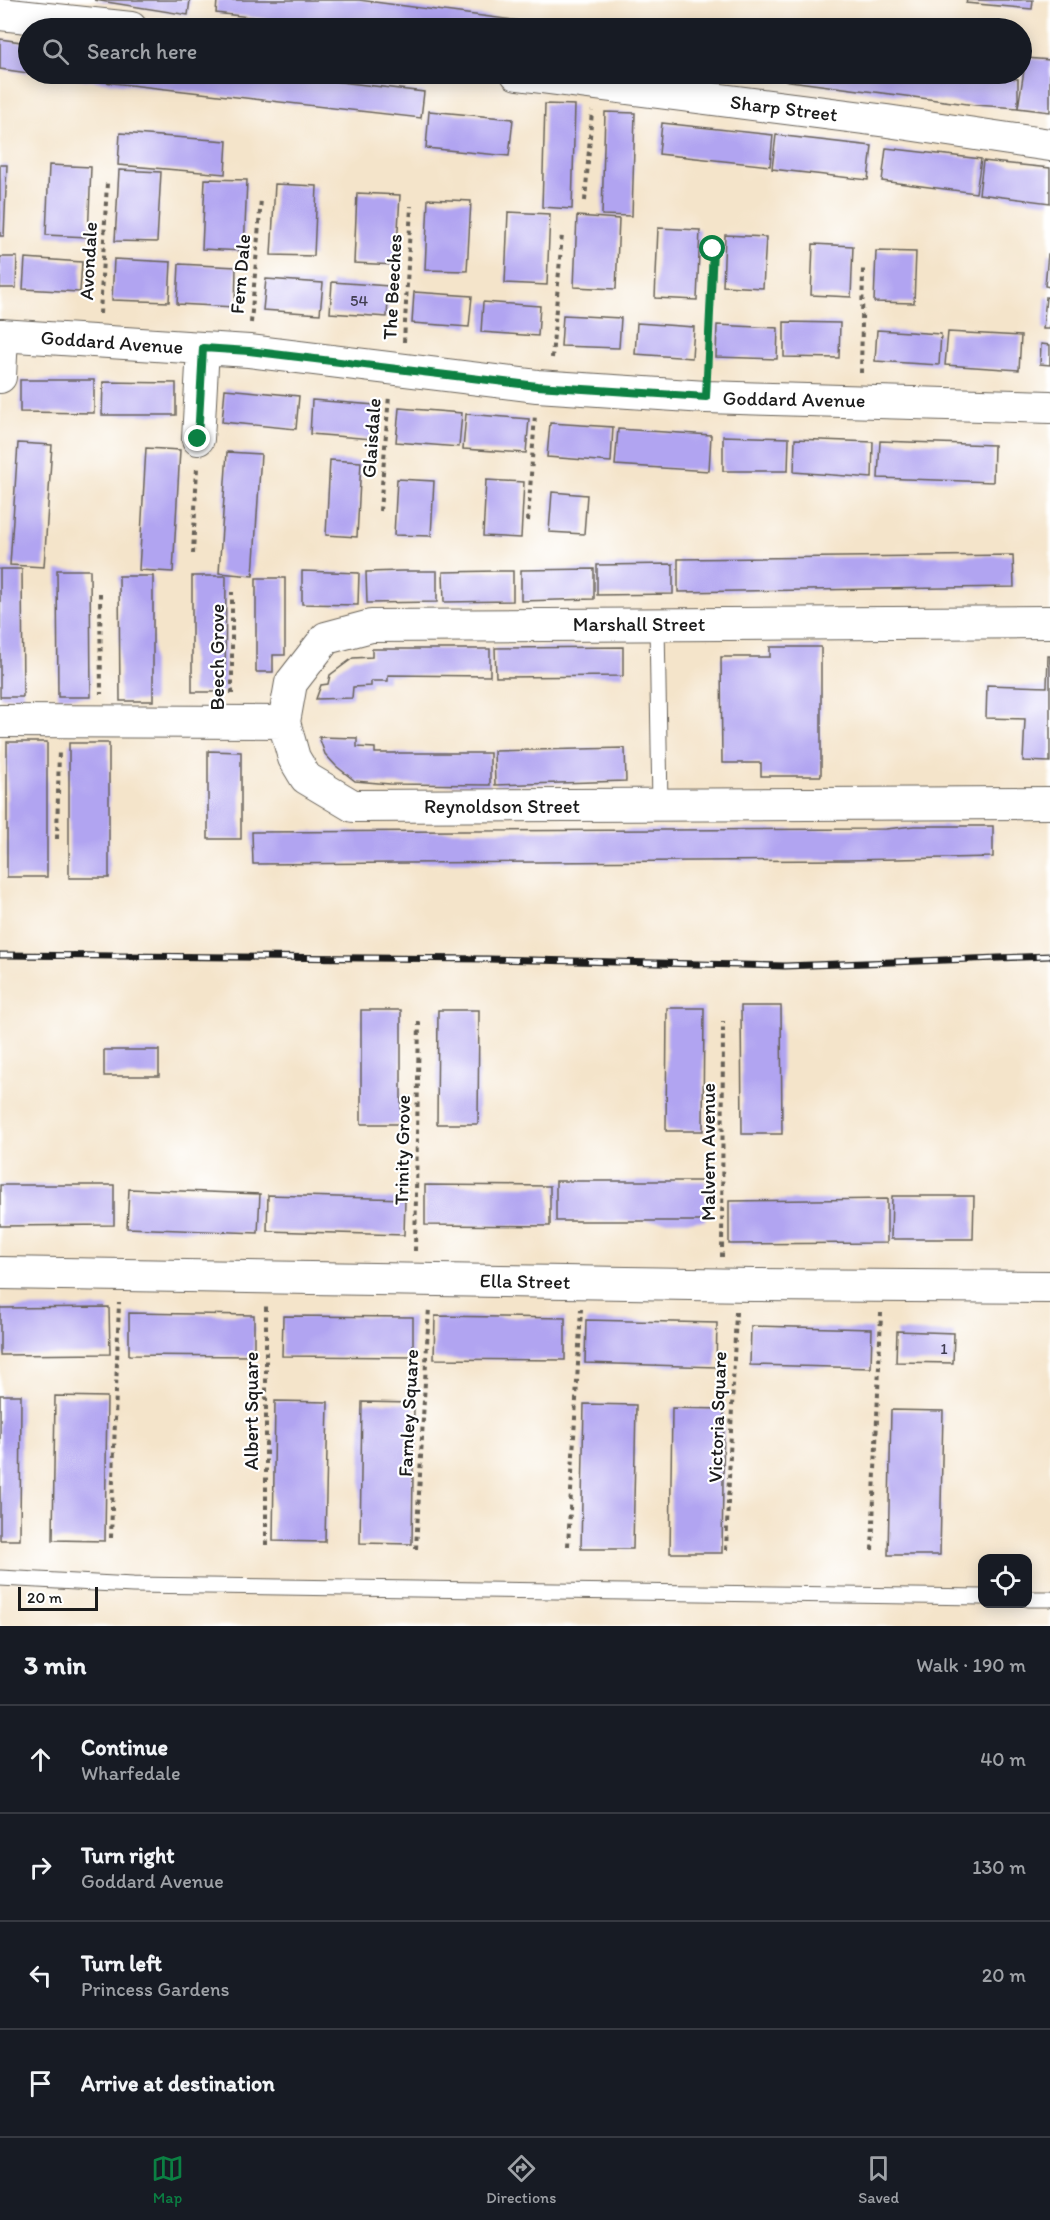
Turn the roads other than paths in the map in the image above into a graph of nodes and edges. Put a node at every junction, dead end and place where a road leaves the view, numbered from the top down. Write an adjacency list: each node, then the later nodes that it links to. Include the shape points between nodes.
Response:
1 (0, 14): 2 (street)
2 (37, 18)
3 (602, 84): 4 (street, Sharp Street)
4 (1050, 145)
5 (1, 335): 6 (street, Goddard Avenue); 7 (street)
6 (203, 348): 8 (street, Goddard Avenue, via 543,386 706,397); 9 (street)
7 (0, 377)
8 (1050, 407)
9 (198, 439)
10 (1050, 622): 11 (street, Marshall Street)
11 (657, 624): 13 (street, Marshall Street, via 371,626 326,638 291,683); 15 (lane)
12 (0, 721): 13 (street)
13 (284, 722): 15 (street, Reynoldson Street, via 294,758 306,778 353,806)
14 (1050, 803): 15 (street, Reynoldson Street)
15 (660, 805)
16 (0, 1273): 17 (street, Ella Street)
17 (1050, 1287)
18 (0, 1578): 19 (lane, via 133,1585)
19 (978, 1597)
20 (1032, 1599): 21 (lane)
21 (1050, 1599)

